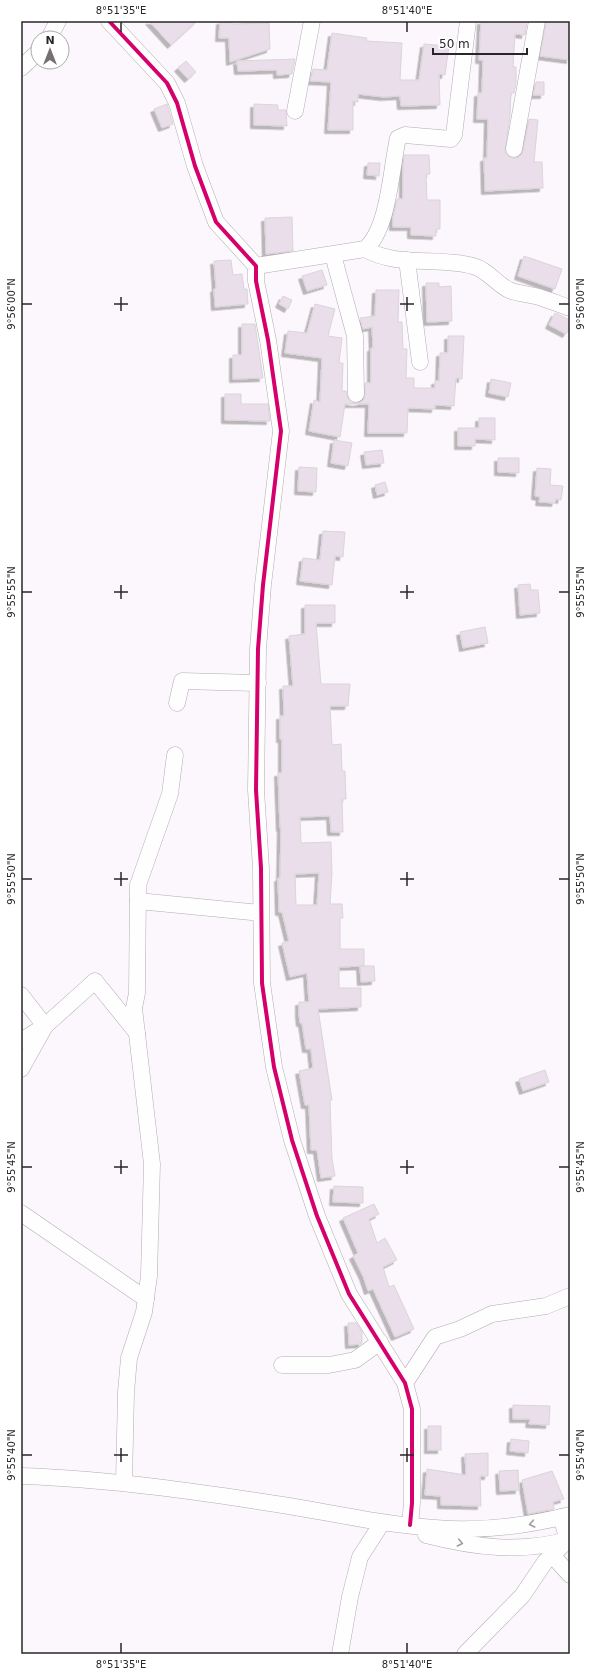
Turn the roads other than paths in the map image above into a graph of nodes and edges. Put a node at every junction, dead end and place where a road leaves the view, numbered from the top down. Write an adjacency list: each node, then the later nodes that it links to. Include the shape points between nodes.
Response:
1 (109, 21): 12 (street, via 168,84 177,103 195,166 216,222)
2 (312, 21): 7 (street)
3 (468, 21): 9 (street, via 454,135 451,139 405,135 398,138 388,197 379,228)
4 (537, 21): 8 (street)
5 (30, 60): 6 (street)
6 (21, 68)
7 (295, 111)
8 (514, 149)
9 (366, 249): 10 (street); 11 (street, via 376,255)
10 (333, 255): 12 (street); 15 (street, via 355,336)
11 (407, 260): 13 (street, via 474,266 487,272 508,290); 14 (street)
12 (256, 266): 16 (street, via 256,281 268,340 281,431 263,585)
13 (570, 308)
14 (420, 362)
15 (356, 394)
16 (258, 683): 17 (street, via 182,681); 20 (street, via 256,790)
17 (177, 703)
18 (176, 755): 19 (street, via 170,794 138,885)
19 (138, 901): 20 (street); 23 (street, via 137,993 134,1008)
20 (261, 913): 29 (street, via 263,991 274,1067 292,1140 317,1216 349,1294)
21 (21, 995): 22 (street)
22 (45, 1026): 23 (street, via 94,981); 24 (street); 25 (street)
23 (137, 1033): 28 (street, via 152,1164)
24 (21, 1042)
25 (21, 1069)
26 (21, 1214): 28 (street)
27 (570, 1296): 31 (street, via 546,1306 492,1314 434,1337)
28 (146, 1299): 33 (street, via 129,1358)
29 (380, 1342): 30 (street, via 355,1360 329,1365); 31 (street)
30 (282, 1365)
31 (405, 1383): 36 (street, via 412,1409)
32 (21, 1476): 33 (street)
33 (124, 1482): 35 (street, via 288,1506)
34 (566, 1516): 36 (street, one-way to 36, via 494,1528 435,1528); 37 (street)
35 (382, 1523): 36 (street); 37 (street, one-way to 37, via 454,1542 492,1548 542,1546); 40 (street, via 360,1558)
36 (410, 1525)
37 (569, 1540): 38 (street)
38 (552, 1555): 39 (street); 41 (street, via 522,1596)
39 (570, 1575)
40 (340, 1654)
41 (465, 1654)

